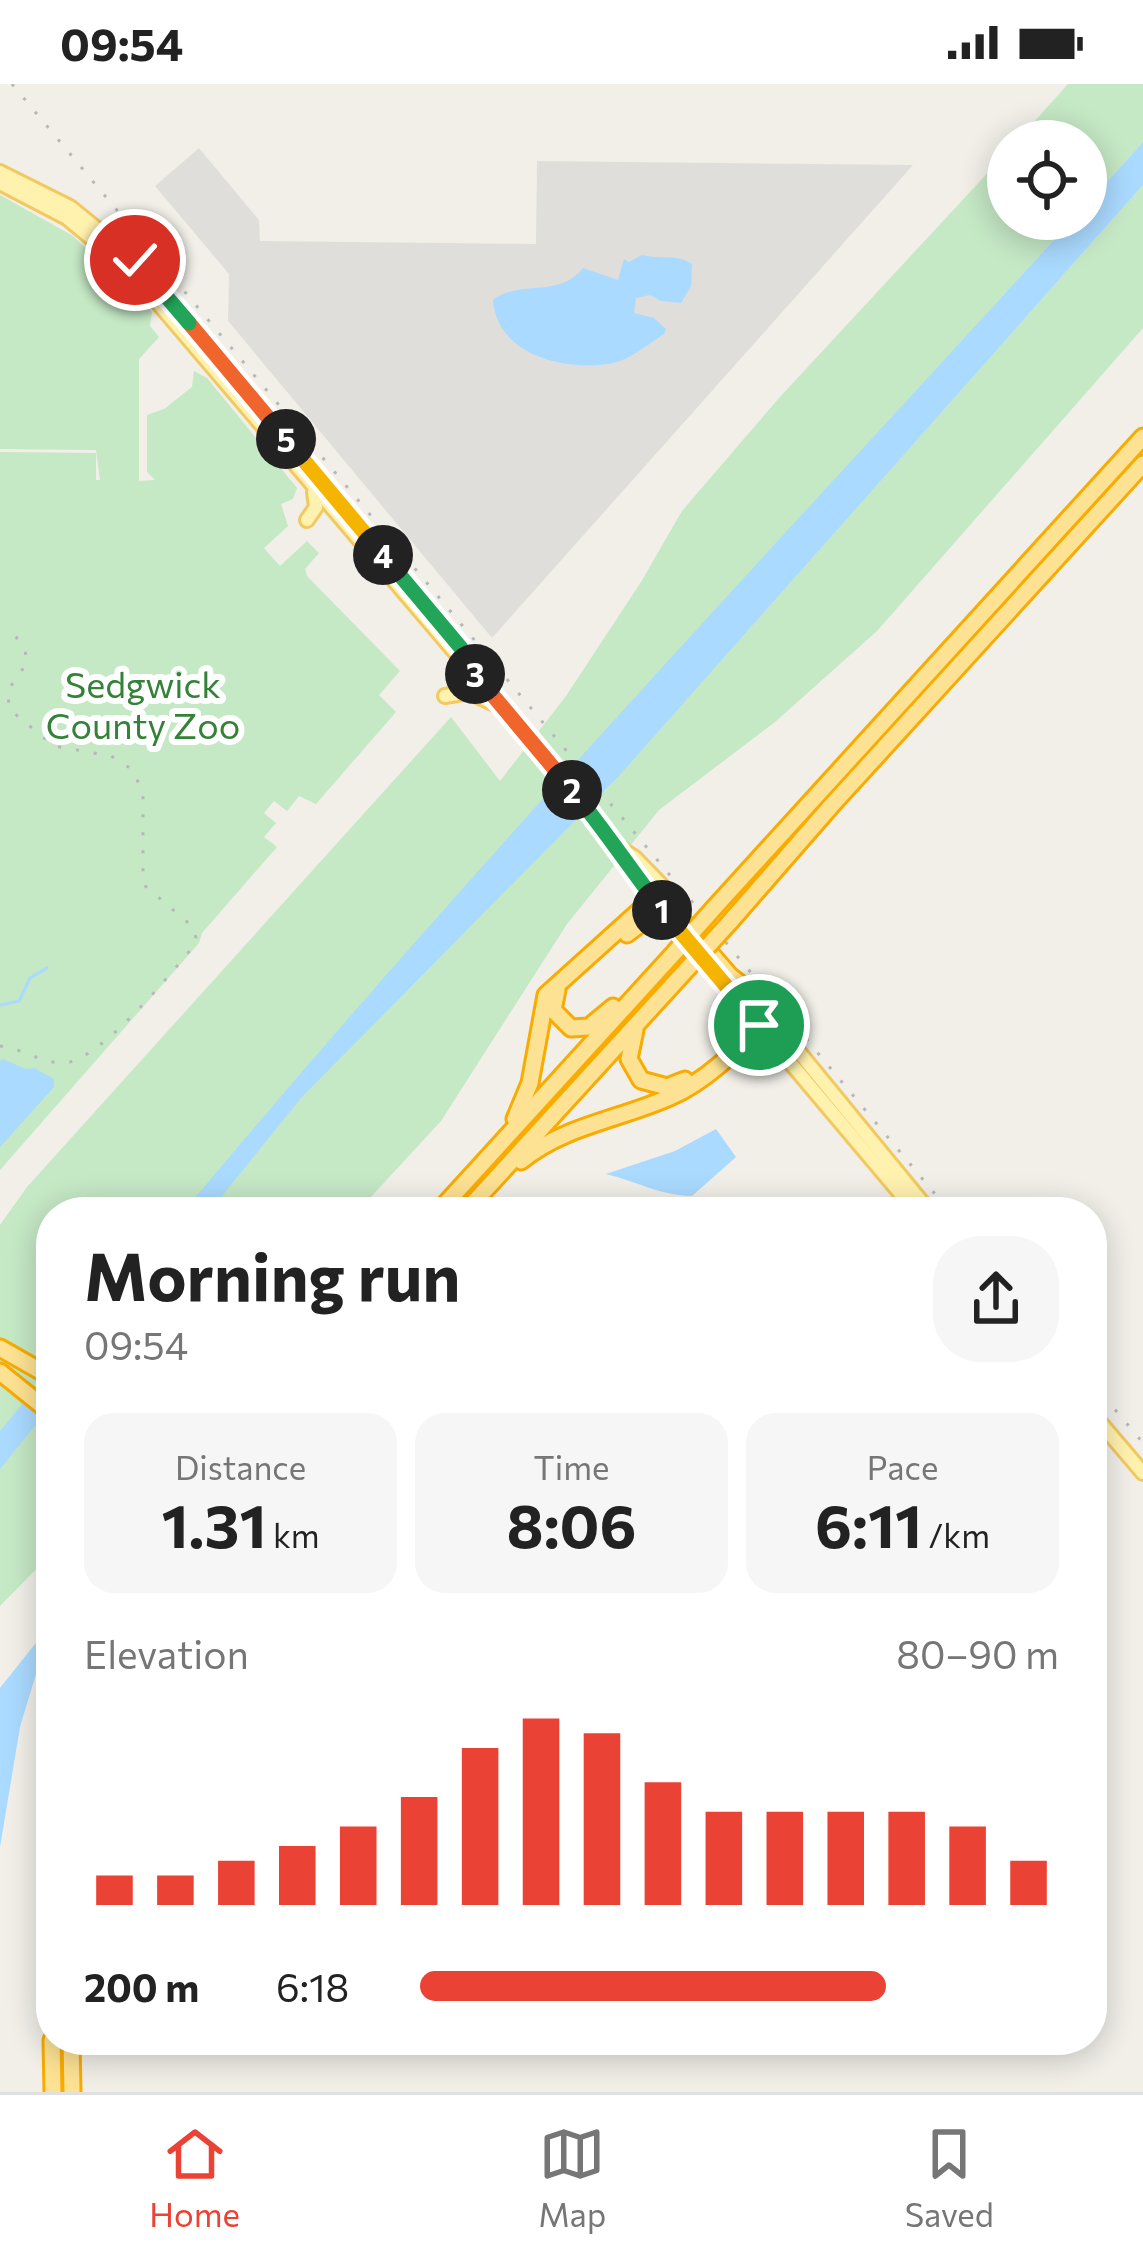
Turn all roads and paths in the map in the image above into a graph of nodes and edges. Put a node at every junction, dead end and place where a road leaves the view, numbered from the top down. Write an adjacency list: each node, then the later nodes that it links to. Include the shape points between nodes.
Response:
1 (0, 172): 7 (main road, via 70,207 135,260)
2 (0, 183): 5 (main road, via 45,204 117,258)
3 (1143, 437): 11 (highway, bridge)
4 (1143, 464): 13 (highway, bridge)
5 (311, 485): 6 (main road, via 317,502); 7 (main road)
6 (308, 520)
7 (470, 667): 9 (main road)
8 (445, 696): 9 (main road, via 469,692)
9 (501, 706): 10 (main road, via 635,858)
10 (660, 900): 11 (highway, via 656,912 559,987 554,1010 564,1025 589,1027); 12 (highway); 14 (main road); 15 (highway, via 552,986 541,1006 526,1098)
11 (645, 985): 15 (highway)
12 (748, 990): 14 (main road)
13 (639, 1020): 14 (highway, via 632,1067 641,1080 667,1088); 16 (highway)
14 (764, 1021): 16 (highway, via 672,1096 544,1144); 19 (main road); 20 (main road)
15 (490, 1155): 17 (highway)
16 (486, 1189): 18 (highway)
17 (452, 1197)
18 (479, 1197)
19 (904, 1197)
20 (917, 1197)
21 (0, 1348): 22 (highway)
22 (36, 1368)
23 (0, 1372): 24 (highway)
24 (36, 1401)
25 (1107, 1431): 26 (main road)
26 (1143, 1473)
27 (52, 2055): 29 (highway)
28 (71, 2055): 30 (highway)
29 (52, 2092)
30 (72, 2092)

